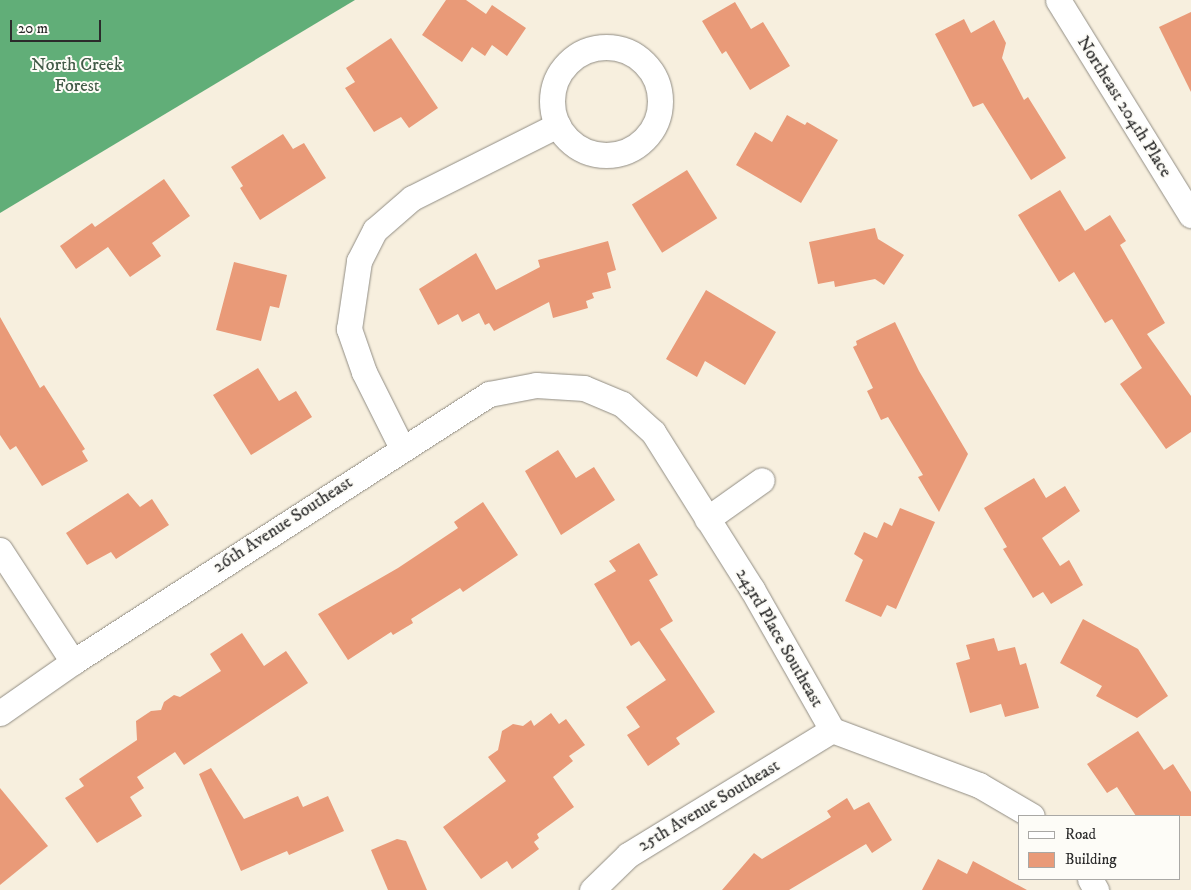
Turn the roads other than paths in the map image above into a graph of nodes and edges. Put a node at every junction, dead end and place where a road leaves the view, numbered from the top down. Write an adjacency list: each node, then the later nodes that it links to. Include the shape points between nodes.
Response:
1 (1058, 0): 3 (street, Northeast 204th Place)
2 (558, 125): 2 (street, via 572,143 593,154 608,155 630,149 648,135 656,122 659,91 654,77 646,64 619,48 604,47 575,56 556,80 553,111); 5 (street, via 412,198 374,230 359,261 349,329 364,372)
3 (1191, 215)
4 (584, 388): 5 (street, 26th Avenue Southeast, via 536,385 489,394); 7 (street, 243rd Place Southeast, via 622,404 653,432)
5 (402, 448): 9 (street, 26th Avenue Southeast)
6 (762, 480): 7 (street)
7 (708, 519): 11 (street, 243rd Place Southeast)
8 (0, 550): 9 (street)
9 (73, 662): 10 (street, 26th Avenue Southeast)
10 (0, 713)
11 (832, 730): 12 (street, via 979,785); 13 (street, 25th Avenue Southeast, via 628,855)
12 (1030, 815)
13 (592, 890)

